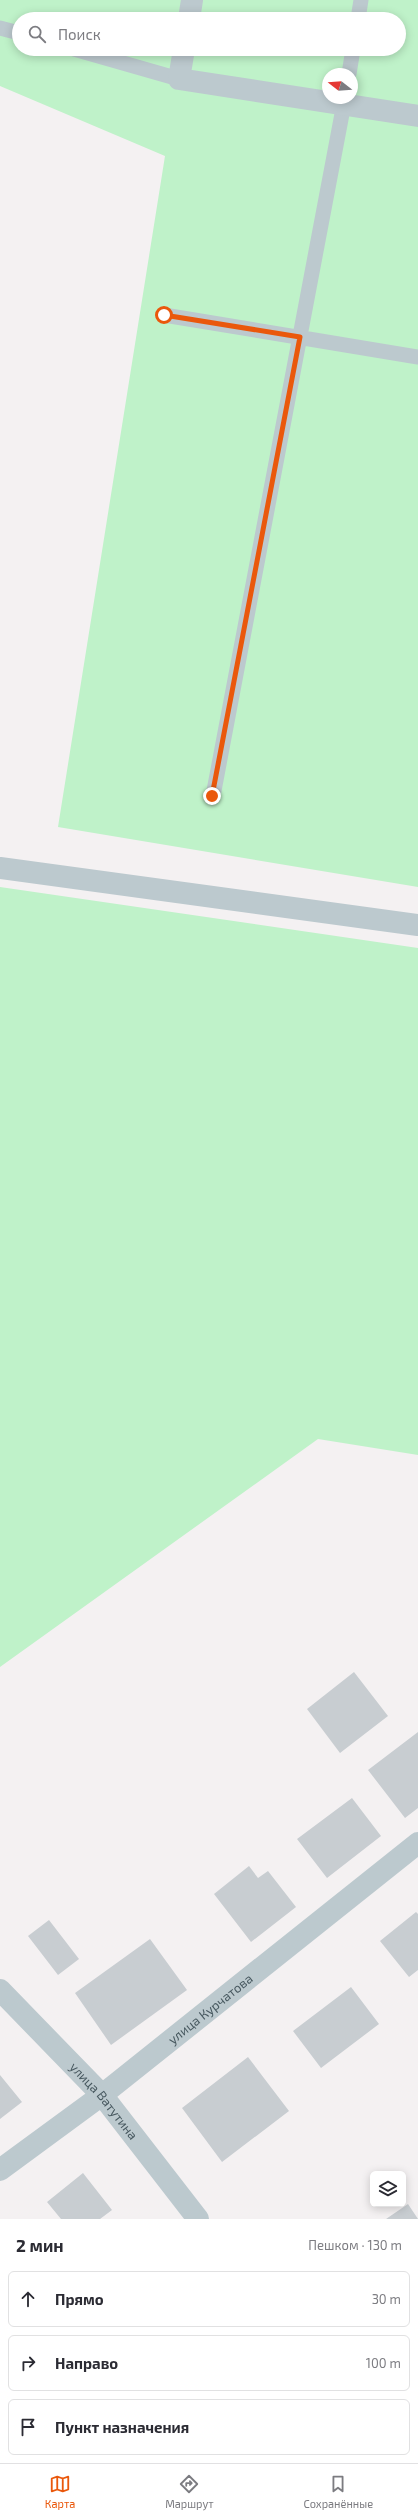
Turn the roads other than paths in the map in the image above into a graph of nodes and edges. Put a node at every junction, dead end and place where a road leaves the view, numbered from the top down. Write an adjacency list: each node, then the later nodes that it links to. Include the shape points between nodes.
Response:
1 (192, 0): 3 (street)
2 (361, 0): 4 (lane)
3 (190, 12)
4 (359, 12)
5 (0, 28): 6 (lane)
6 (12, 31)
7 (98, 56): 11 (lane)
8 (183, 56): 11 (street)
9 (352, 56): 10 (lane)
10 (350, 68)
11 (179, 79): 12 (street)
12 (322, 98)
13 (343, 104): 17 (lane)
14 (358, 104): 15 (street)
15 (418, 116)
16 (164, 315): 17 (lane)
17 (300, 337): 18 (lane); 19 (lane)
18 (418, 356)
19 (212, 796)
20 (0, 868): 21 (street)
21 (418, 925)
22 (418, 1843): 24 (street, улица Курчатова)
23 (0, 1990): 24 (street, улица Ватутина)
24 (102, 2095): 25 (street, улица Курчатова); 26 (street, улица Ватутина)
25 (0, 2170)
26 (198, 2219)

